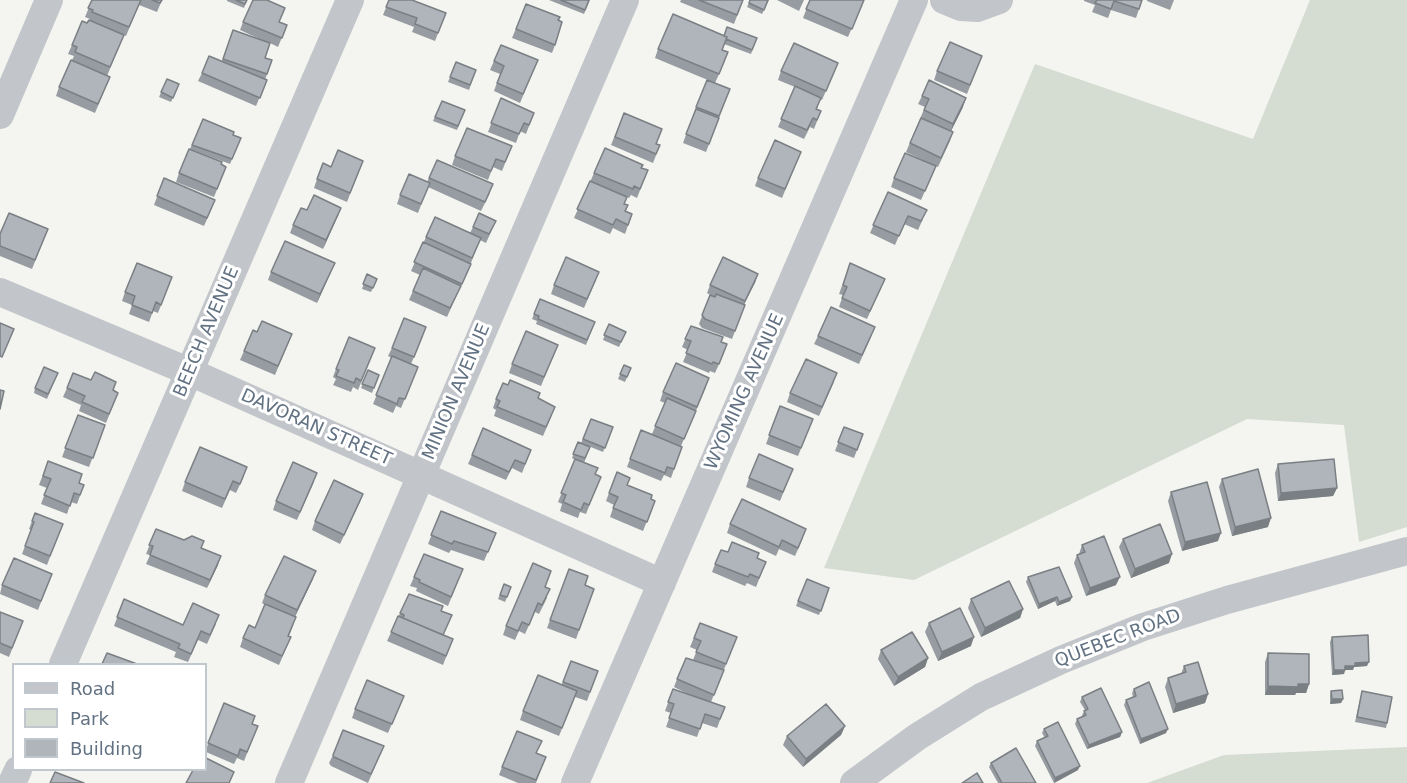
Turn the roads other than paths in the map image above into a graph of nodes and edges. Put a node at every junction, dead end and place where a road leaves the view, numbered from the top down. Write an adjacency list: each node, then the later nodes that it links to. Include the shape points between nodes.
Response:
1 (49, 0): 7 (street)
2 (350, 0): 9 (street, BEECH AVENUE)
3 (625, 0): 10 (street, MINION AVENUE)
4 (914, 0): 12 (street, WYOMING AVENUE)
5 (944, 0): 6 (street, via 961,8 977,8)
6 (999, 0)
7 (0, 116)
8 (0, 292): 9 (street, DAVORAN STREET)
9 (189, 372): 10 (street, DAVORAN STREET); 13 (street, BEECH AVENUE)
10 (421, 475): 12 (street, DAVORAN STREET); 14 (street, MINION AVENUE)
11 (1407, 551): 16 (street, QUEBEC ROAD, via 1216,603 1061,660 981,697)
12 (662, 583): 15 (street, WYOMING AVENUE)
13 (63, 663)
14 (289, 783)
15 (575, 783)
16 (854, 783)

